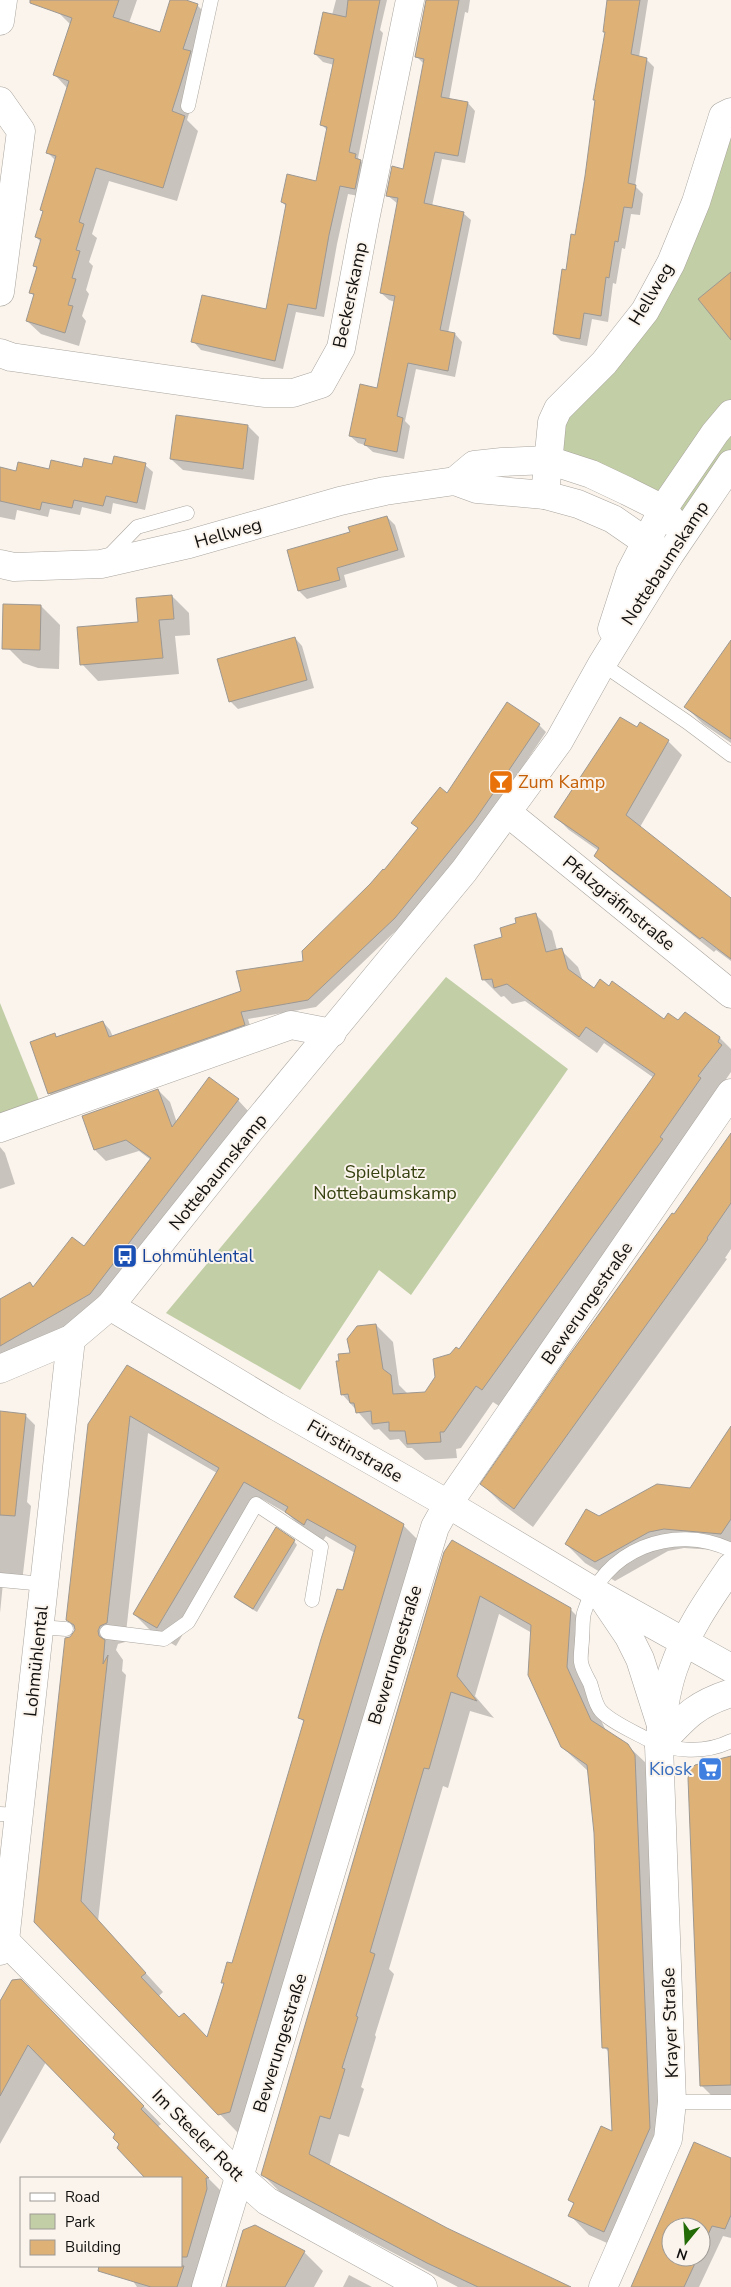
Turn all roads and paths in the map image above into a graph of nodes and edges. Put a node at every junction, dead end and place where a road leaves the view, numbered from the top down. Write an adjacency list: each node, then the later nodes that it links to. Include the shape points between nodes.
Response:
1 (3, 0): 4 (street)
2 (212, 0): 6 (lane)
3 (410, 0): 9 (street, Beckerskamp, via 341,348 321,384 293,393 264,393)
4 (0, 21)
5 (0, 101): 8 (street, via 21,131)
6 (188, 106)
7 (731, 112): 11 (street, Hellweg, via 723,116 696,202 671,264 645,311 604,363 558,409 549,434)
8 (0, 292)
9 (0, 353)
10 (731, 414): 15 (street, Nottebaumskamp)
11 (548, 460): 13 (street, via 474,465); 14 (street, Hellweg); 15 (street, via 591,474)
12 (731, 464): 17 (street, Nottebaumskamp)
13 (455, 481): 14 (street, Hellweg, via 477,489); 20 (street, Hellweg, via 340,501 189,544)
14 (545, 495): 18 (street, Hellweg, via 613,519)
15 (663, 509): 17 (street); 18 (street, Nottebaumskamp)
16 (187, 513): 20 (lane, via 136,527)
17 (683, 533): 18 (street, Nottebaumskamp)
18 (657, 549): 21 (street, Nottebaumskamp, via 630,573)
19 (0, 564): 20 (street, Hellweg, via 14,567)
20 (101, 564)
21 (602, 664): 22 (lane); 23 (street, Nottebaumskamp, via 558,741)
22 (731, 755)
23 (508, 813): 24 (street, Pfalzgräfinstraße); 25 (street, Nottebaumskamp)
24 (731, 994)
25 (332, 1033): 27 (street, via 291,1025); 28 (street, Nottebaumskamp)
26 (731, 1093): 31 (street, Bewerungestraße)
27 (0, 1128)
28 (110, 1306): 29 (street, Nottebaumskamp); 31 (street, Fürstinstraße)
29 (71, 1339): 30 (street, Nottebaumskamp); 35 (street, Lohmühlental)
30 (0, 1369)
31 (448, 1504): 36 (street, Fürstinstraße); 49 (street, Bewerungestraße, via 430,1540)
32 (731, 1550): 36 (lane, via 715,1542 684,1537 660,1540 608,1569)
33 (731, 1566): 39 (street, Krayer Straße)
34 (0, 1580): 35 (lane)
35 (44, 1584): 44 (street, Lohmühlental, via 53,1628)
36 (596, 1593): 39 (street, Fürstinstraße); 42 (street, Fürstinstraße, via 629,1637 640,1660); 42 (lane, via 584,1613 581,1662 600,1711 634,1732)
37 (312, 1600): 38 (lane, via 321,1547 256,1504 188,1622 164,1638)
38 (107, 1632)
39 (685, 1642): 40 (street, Fürstinstraße); 42 (street, Krayer Straße, via 673,1670)
40 (731, 1668)
41 (731, 1693): 42 (street, via 707,1700)
42 (660, 1735): 43 (lane, via 694,1751); 47 (street, Krayer Straße)
43 (731, 1741)
44 (10, 1814): 45 (street, Lohmühlental)
45 (8, 1842): 46 (street, Lohmühlental)
46 (3, 1946): 49 (street, Im Steeler Rott)
47 (672, 2102): 48 (lane); 52 (street, Krayer Straße, via 668,2139)
48 (731, 2102)
49 (240, 2178): 50 (street, Bewerungestraße); 51 (street, Im Steeler Rott, via 267,2201)
50 (206, 2287)
51 (423, 2287)
52 (604, 2287)

